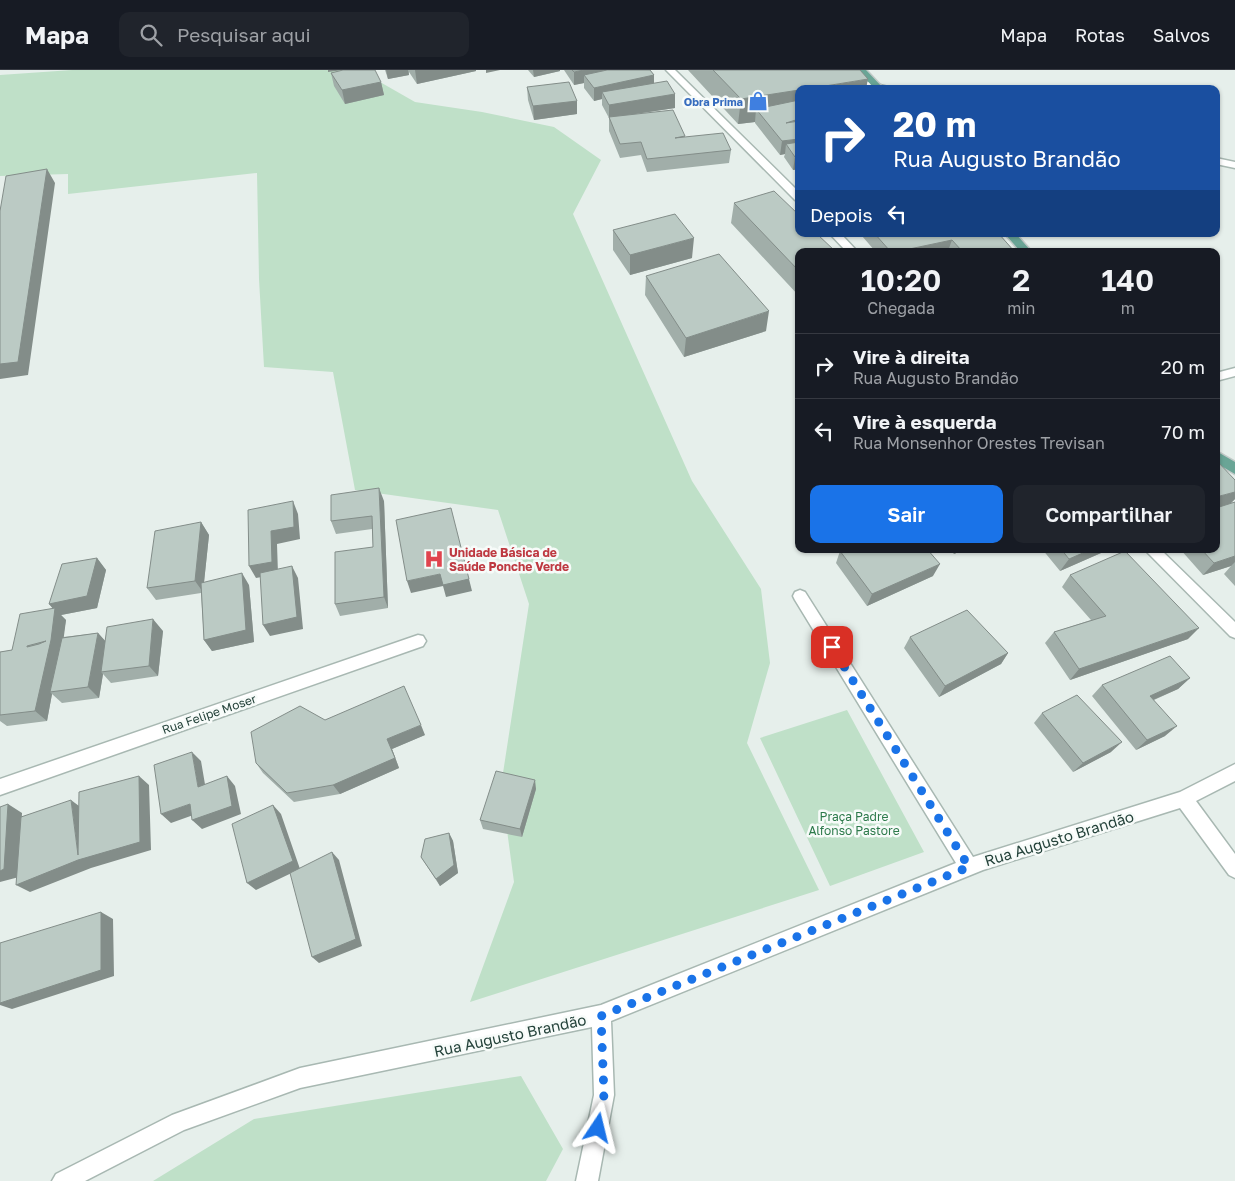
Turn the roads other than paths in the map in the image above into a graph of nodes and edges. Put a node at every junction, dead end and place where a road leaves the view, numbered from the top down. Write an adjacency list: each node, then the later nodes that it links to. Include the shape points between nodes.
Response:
1 (670, 70): 8 (street)
2 (861, 70): 5 (main road)
3 (842, 79): 4 (street)
4 (868, 85)
5 (878, 85)
6 (1220, 162): 7 (street)
7 (1235, 165)
8 (795, 194)
9 (837, 237): 11 (street)
10 (1013, 237): 12 (main road)
11 (849, 248)
12 (1023, 248)
13 (1220, 366): 14 (street)
14 (1235, 371): 15 (street)
15 (1220, 376)
16 (1220, 462): 17 (main road)
17 (1233, 475)
18 (1155, 553): 20 (street)
19 (800, 596): 25 (street)
20 (1235, 632)
21 (418, 641): 23 (street, Rua Felipe Moser)
22 (1235, 772): 24 (street, Rua Augusto Brandão)
23 (0, 788)
24 (1184, 799): 25 (street, Rua Augusto Brandão); 26 (street)
25 (969, 867): 27 (street, Rua Augusto Brandão)
26 (1235, 869)
27 (601, 1016): 28 (street, Rua Augusto Brandão, via 300,1078 179,1122); 29 (street, via 604,1095)
28 (63, 1181)
29 (588, 1181)

